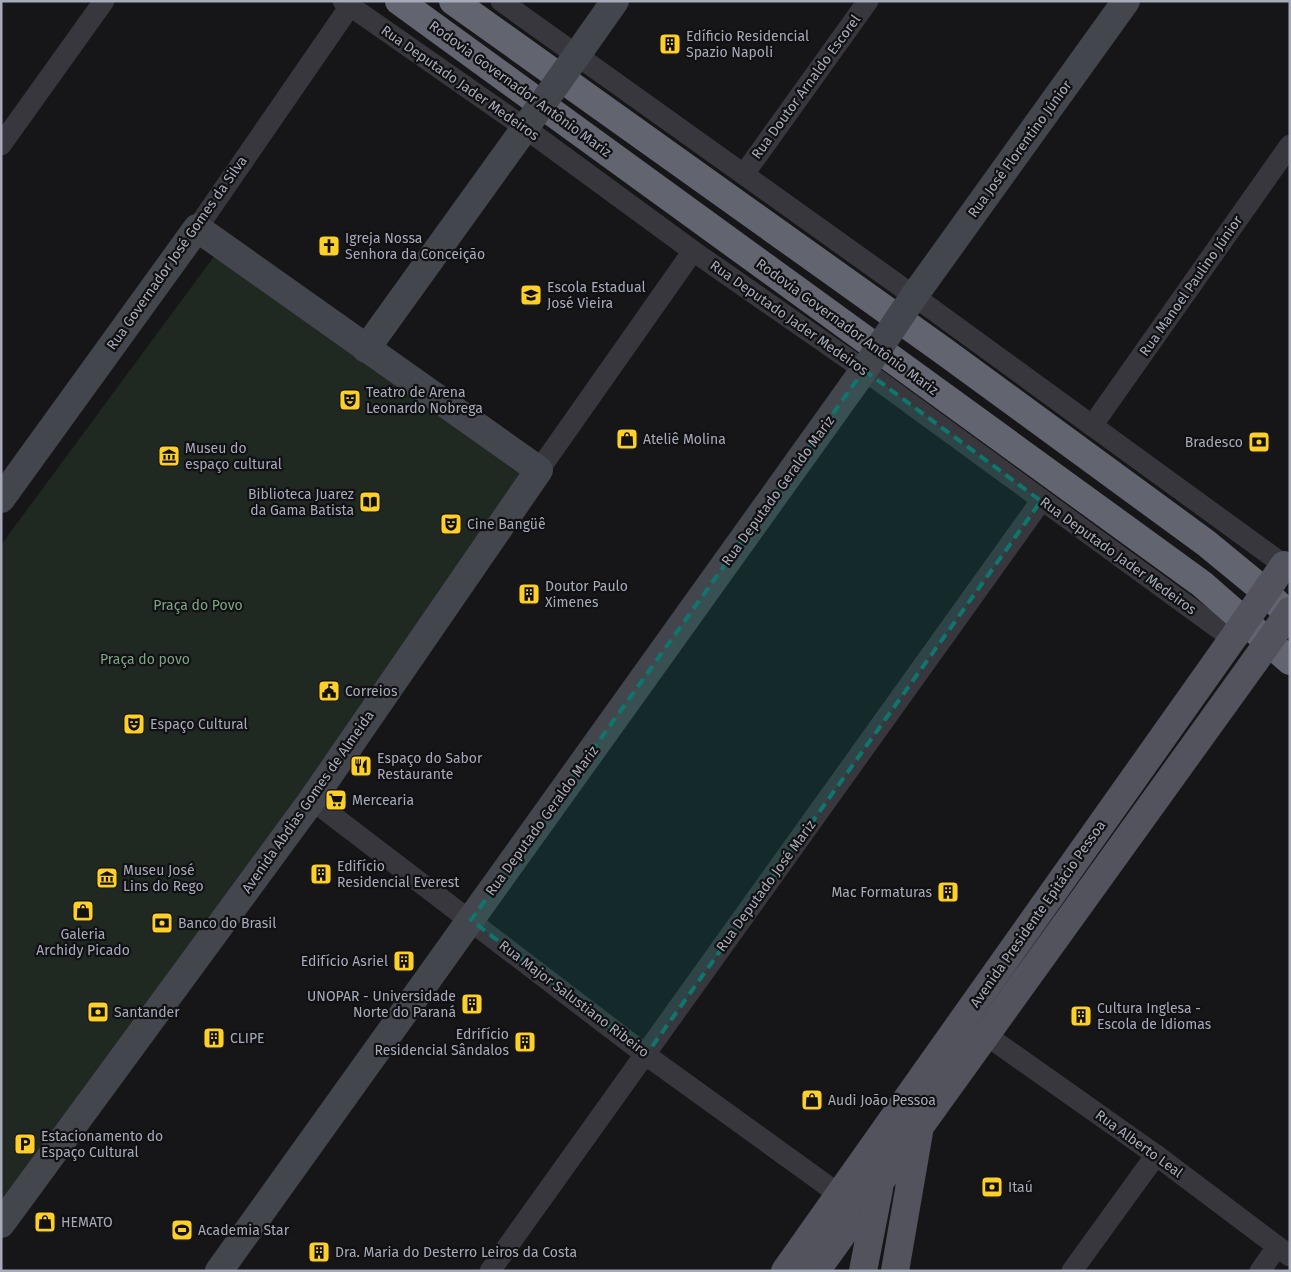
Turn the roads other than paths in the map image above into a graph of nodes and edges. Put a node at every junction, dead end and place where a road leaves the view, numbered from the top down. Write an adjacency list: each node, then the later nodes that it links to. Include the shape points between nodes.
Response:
1 (104, 1): 11 (street)
2 (399, 1): 27 (highway, Rodovia Governador Antônio Mariz, via 1202,584)
3 (453, 1): 25 (highway, via 1206,543)
4 (501, 1): 9 (street)
5 (615, 1): 9 (street)
6 (868, 1): 13 (street, Rua Doutor Arnaldo Escorel)
7 (1126, 1): 16 (street, Rua José Florentino Júnior)
8 (347, 4): 10 (street, Rua Deputado Jader Medeiros); 14 (street, Rua Governador José Gomes da Silva)
9 (576, 55): 10 (street, bridge); 13 (street)
10 (525, 128): 15 (street, Rua Deputado Jader Medeiros); 17 (street)
11 (1, 145)
12 (1290, 145): 19 (street, Rua Manoel Paulino Júnior)
13 (744, 174): 16 (street)
14 (197, 228): 17 (street); 21 (street, Rua Governador José Gomes da Silva)
15 (693, 251): 18 (street, Rua Deputado Jader Medeiros); 20 (street, Avenida Abdias Gomes de Almeida)
16 (914, 296): 18 (street, Rua José Florentino Júnior, bridge); 19 (street)
17 (366, 349): 20 (street)
18 (864, 370): 22 (street, Rua Deputado Jader Medeiros); 29 (street, Rua Deputado Geraldo Mariz)
19 (1092, 426): 23 (street)
20 (539, 470): 28 (street, Avenida Abdias Gomes de Almeida)
21 (1, 499)
22 (1042, 501): 26 (street, Rua Deputado Jader Medeiros); 31 (street, Rua Deputado José Mariz)
23 (1287, 561): 26 (main road, Avenida Presidente Epitácio Pessoa, bridge)
24 (1290, 611): 30 (main road, Avenida Presidente Epitácio Pessoa, bridge)
25 (1290, 616)
26 (1234, 636): 33 (main road, Avenida Presidente Epitácio Pessoa)
27 (1290, 661)
28 (312, 800): 29 (street, Rua Major Salustiano Ribeiro); 37 (street, Avenida Abdias Gomes de Almeida)
29 (471, 920): 31 (street, Rua Major Salustiano Ribeiro); 39 (street, Rua Deputado Geraldo Mariz)
30 (986, 1035): 32 (main road, Avenida Presidente Epitácio Pessoa); 34 (street, Rua Alberto Leal)
31 (646, 1055): 36 (street, Rua Major Salustiano Ribeiro); 40 (street, Rua Deputado José Mariz)
32 (920, 1126): 35 (main road, Avenida Presidente Epitácio Pessoa); 44 (main road)
33 (880, 1138): 35 (main road); 36 (main road, Avenida Presidente Epitácio Pessoa)
34 (1156, 1155): 38 (street, Rua Alberto Leal); 45 (street)
35 (881, 1181): 42 (main road, Avenida Presidente Epitácio Pessoa); 43 (main road)
36 (840, 1195): 41 (main road, Avenida Presidente Epitácio Pessoa)
37 (1, 1224)
38 (1284, 1252): 46 (street)
39 (219, 1271)
40 (490, 1271)
41 (785, 1271)
42 (816, 1271)
43 (863, 1271)
44 (895, 1271)
45 (1072, 1271)
46 (1260, 1271)

